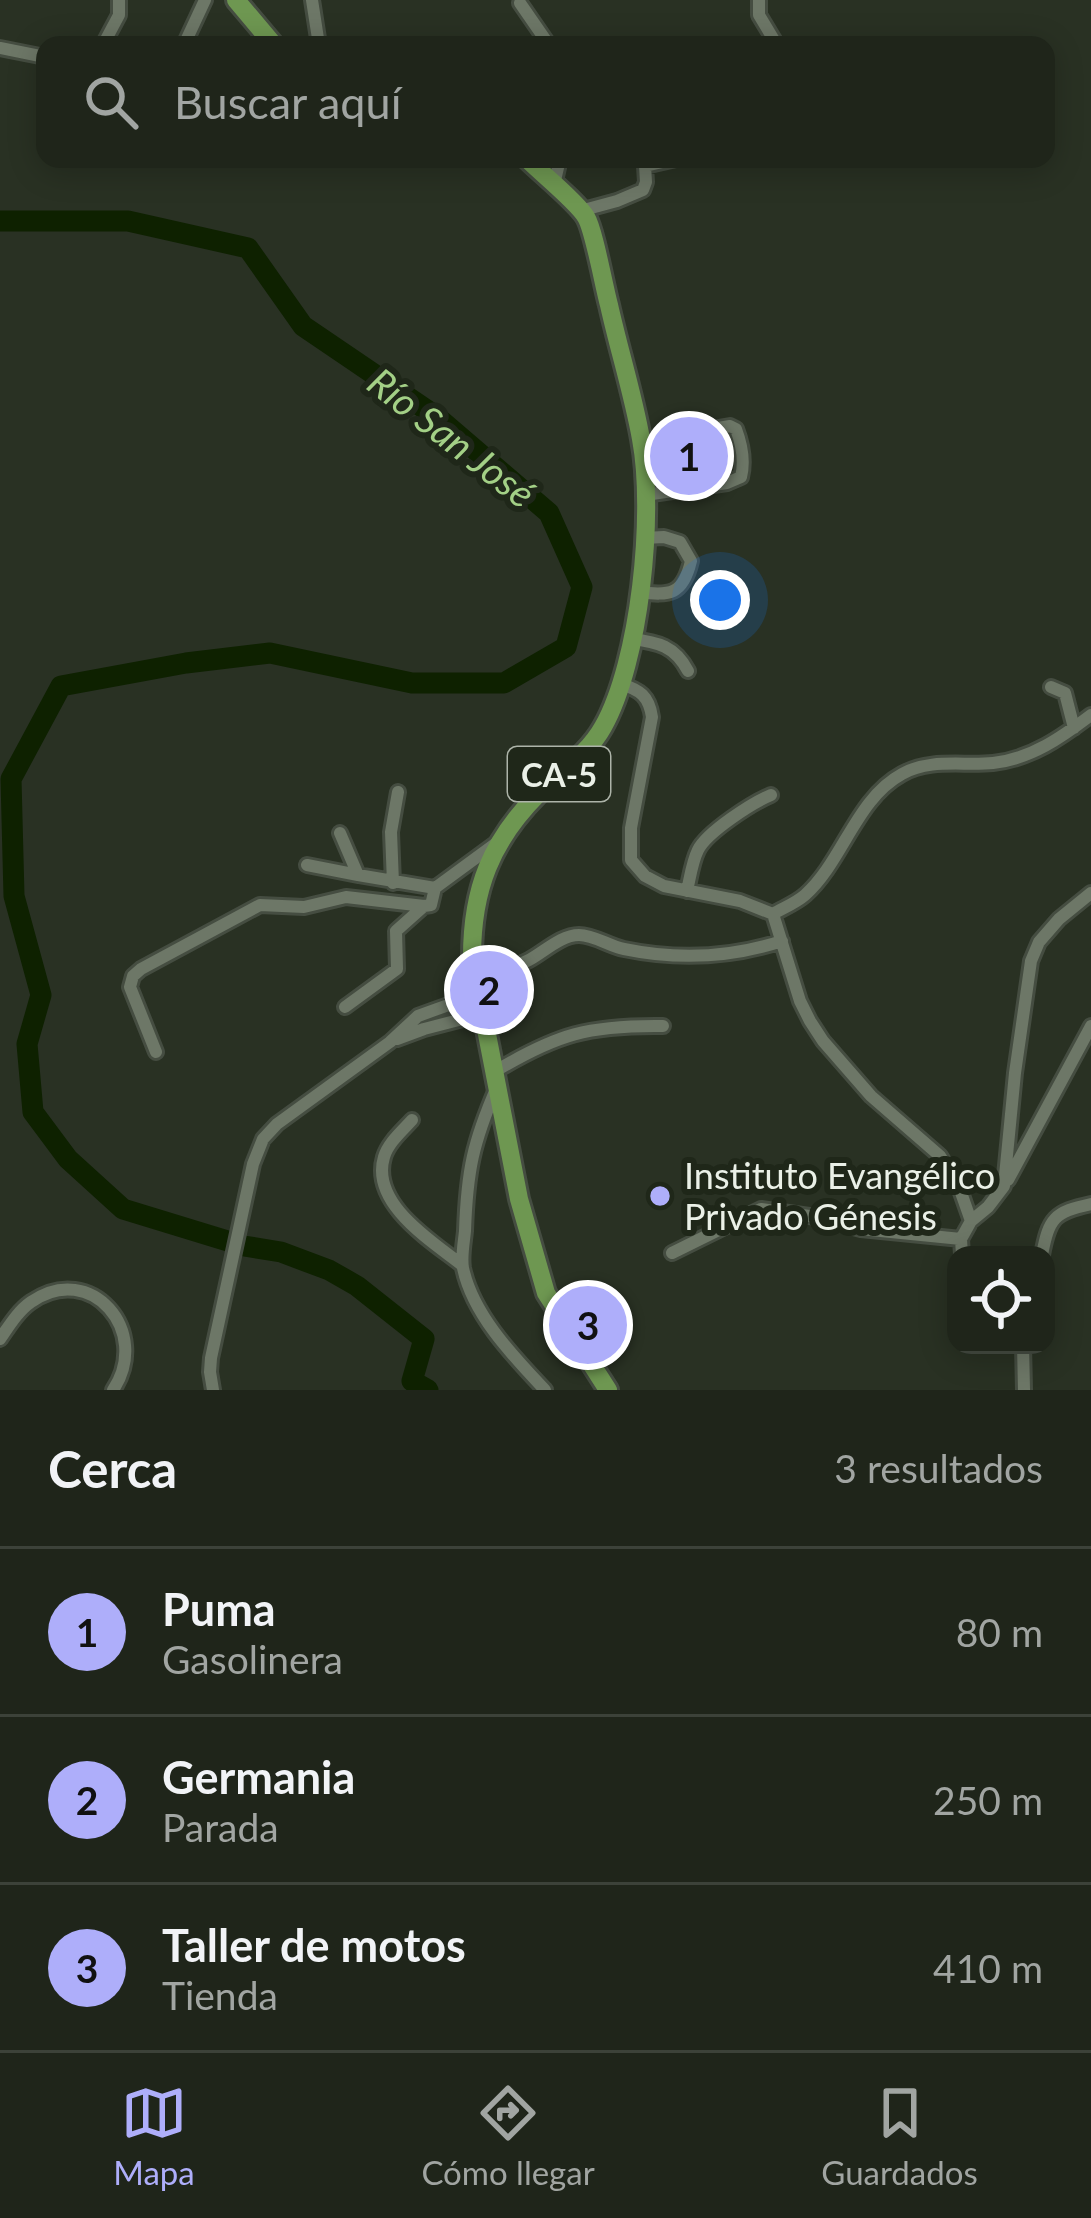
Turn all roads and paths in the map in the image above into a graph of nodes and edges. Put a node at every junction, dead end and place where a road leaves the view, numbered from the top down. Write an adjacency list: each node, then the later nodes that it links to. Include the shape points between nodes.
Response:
1 (119, 0): 7 (street)
2 (206, 0): 8 (street)
3 (236, 0): 9 (highway)
4 (312, 0): 10 (street)
5 (759, 0): 12 (street)
6 (520, 3): 11 (street)
7 (108, 36)
8 (188, 36)
9 (266, 36)
10 (318, 36)
11 (543, 36)
12 (772, 36)
13 (0, 49): 14 (street)
14 (36, 55)
15 (536, 168): 18 (highway, CA-5)
16 (558, 168): 18 (street)
17 (645, 168): 19 (street, via 643,190)
18 (554, 185): 19 (highway, CA-5)
19 (580, 211): 21 (highway, CA-5)
20 (700, 431): 21 (street); 22 (street); 22 (street, via 730,427 740,442 741,477)
21 (642, 441): 23 (highway, CA-5)
22 (709, 485): 23 (street)
23 (645, 495): 24 (highway, CA-5)
24 (644, 538): 25 (highway, CA-5); 25 (street, via 680,542 691,561 670,594)
25 (639, 592): 26 (highway, CA-5)
26 (631, 639): 27 (street, via 663,644); 28 (highway, CA-5)
27 (688, 671)
28 (621, 684): 35 (highway, CA-5, via 595,740); 40 (street, via 648,698 652,716 631,860 645,876)
29 (1051, 687): 31 (street, via 1065,693)
30 (1091, 715): 31 (street)
31 (1074, 728): 43 (street, via 1017,759 902,774 804,896)
32 (398, 792): 38 (street)
33 (771, 795): 40 (street, via 706,839)
34 (340, 832): 37 (street)
35 (500, 840): 39 (street); 45 (highway, CA-5, via 472,919)
36 (308, 865): 37 (street)
37 (358, 874): 38 (street)
38 (393, 883): 39 (street)
39 (435, 888): 42 (street)
40 (687, 890): 43 (street)
41 (1091, 893): 52 (street, via 1039,942 1031,961)
42 (424, 906): 46 (street, via 397,931 397,969); 49 (street, via 346,897 250,909 133,976 130,987)
43 (773, 914): 44 (street)
44 (782, 941): 45 (street, via 686,956 575,935); 54 (street, via 800,1001 823,1040 886,1111 940,1156)
45 (479, 997): 50 (highway, CA-5); 64 (street, via 418,1016 263,1139 210,1364)
46 (345, 1007)
47 (663, 1026): 50 (street, via 568,1034 530,1050)
48 (1091, 1026): 52 (street)
49 (156, 1052)
50 (496, 1079): 59 (street, via 474,1142); 66 (highway, CA-5, via 546,1293)
51 (412, 1120): 59 (street, via 387,1150 384,1184 410,1226)
52 (1004, 1186): 54 (street)
53 (1091, 1204): 57 (street, via 1055,1216)
54 (971, 1221): 55 (street)
55 (961, 1239): 56 (street); 58 (street, via 761,1209)
56 (961, 1246)
57 (1043, 1246)
58 (672, 1253)
59 (462, 1265): 65 (street, via 490,1323)
60 (1, 1336): 63 (street, via 35,1299 65,1290 91,1294 109,1307 124,1336 126,1369)
61 (1024, 1354): 62 (street)
62 (1022, 1389)
63 (113, 1390)
64 (213, 1390)
65 (545, 1390)
66 (608, 1390)

